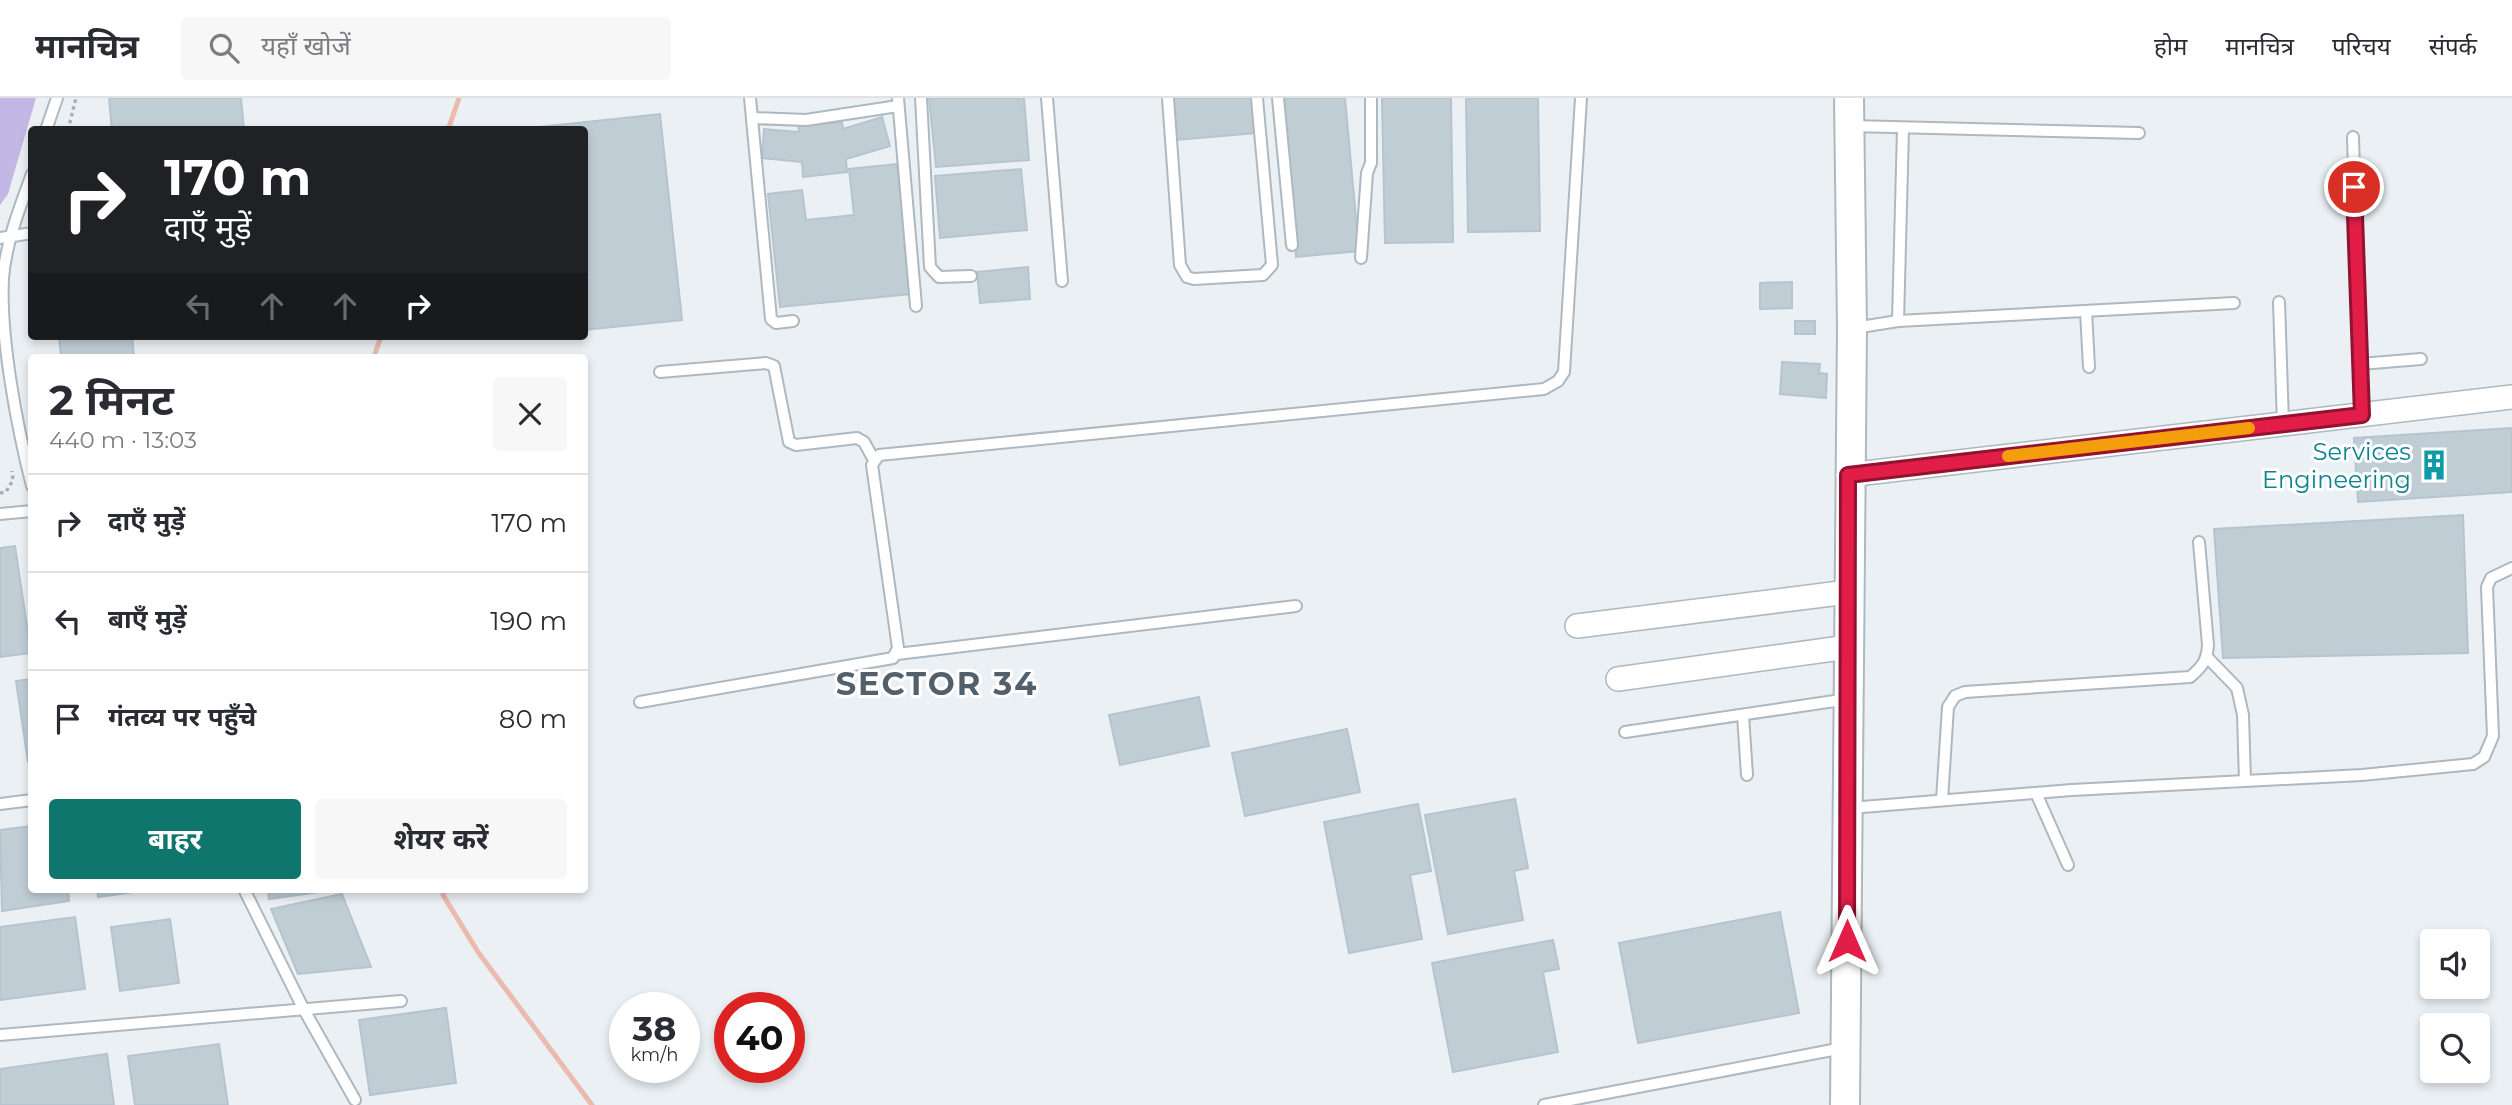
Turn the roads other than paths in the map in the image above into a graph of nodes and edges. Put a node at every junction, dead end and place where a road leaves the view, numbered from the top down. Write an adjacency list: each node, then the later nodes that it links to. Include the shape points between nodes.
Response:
1 (57, 98): 13 (lane)
2 (750, 98): 12 (lane)
3 (921, 98): 22 (lane, via 930,267 939,276)
4 (1046, 98): 23 (lane)
5 (1167, 98): 6 (lane, via 1180,265 1187,277 1194,279 1263,275 1272,265)
6 (1257, 98)
7 (1278, 98): 20 (lane)
8 (1371, 98): 21 (lane, via 1371,163)
9 (1581, 98): 38 (lane, via 1564,372 1552,385 890,452)
10 (898, 102): 12 (lane, via 847,116); 26 (lane)
11 (1849, 112): 14 (lane); 30 (street)
12 (752, 118): 28 (lane, via 771,319 776,323)
13 (47, 126)
14 (1903, 130): 15 (lane); 29 (lane)
15 (2139, 133)
16 (2353, 137): 32 (lane)
17 (28, 183): 19 (lane)
18 (28, 234): 19 (lane)
19 (5, 238): 39 (lane, via 4,329)
20 (1292, 245)
21 (1360, 258)
22 (971, 276)
23 (1062, 281)
24 (2279, 302): 37 (lane)
25 (2234, 303): 27 (lane)
26 (916, 306)
27 (2086, 311): 29 (lane); 33 (lane)
28 (793, 321)
29 (1898, 321): 30 (lane)
30 (1852, 328): 40 (street)
31 (2421, 359): 32 (lane)
32 (2360, 364): 36 (lane)
33 (2090, 367)
34 (660, 372): 38 (lane, via 774,366 789,442 857,438)
35 (2512, 397): 36 (street)
36 (2362, 415): 37 (street)
37 (2283, 424): 40 (street)
38 (874, 460): 49 (lane)
39 (28, 471)
40 (1848, 475): 45 (street)
41 (28, 511): 42 (lane)
42 (0, 514)
43 (2199, 542): 50 (lane)
44 (2512, 568): 57 (lane, via 2491,578 2487,587 2493,736 2484,757 2461,766)
45 (1848, 592): 47 (street); 48 (street)
46 (1296, 606): 49 (lane)
47 (1577, 626)
48 (1848, 647): 51 (street); 52 (street)
49 (897, 654): 53 (lane, via 885,662)
50 (2207, 657): 57 (lane, via 2237,688 2243,715); 60 (lane, via 2190,677 1955,696 1948,707)
51 (1618, 679)
52 (1848, 699): 54 (lane); 62 (street)
53 (640, 702)
54 (1743, 715): 55 (lane); 56 (lane)
55 (1625, 732)
56 (1747, 775)
57 (2245, 781): 58 (lane)
58 (2036, 793): 60 (lane); 63 (lane)
59 (28, 800): 61 (lane)
60 (1942, 800): 62 (lane)
61 (0, 804)
62 (1847, 808): 68 (street)
63 (2068, 865)
64 (246, 893): 66 (lane)
65 (401, 1001): 66 (lane)
66 (303, 1008): 67 (lane); 69 (lane)
67 (0, 1035)
68 (1846, 1048): 70 (lane); 71 (street)
69 (355, 1100)
70 (1544, 1105)
71 (1846, 1105)

